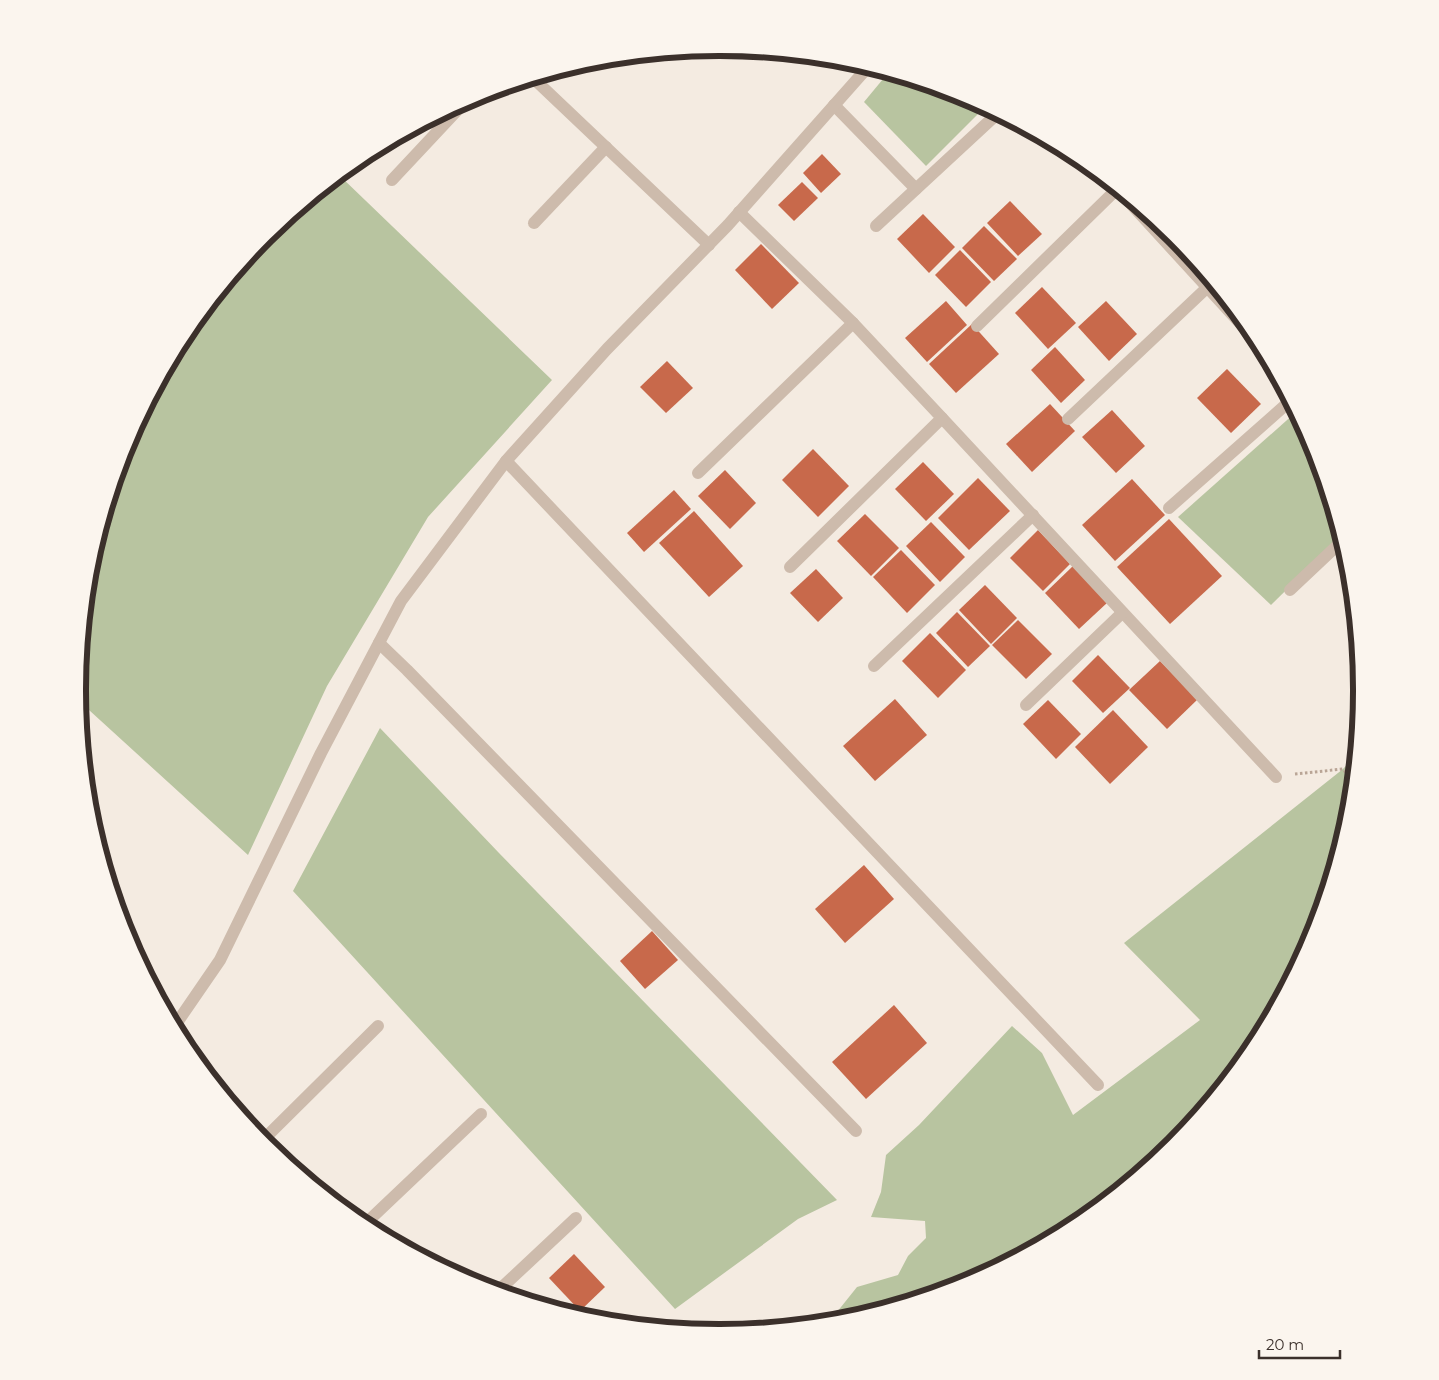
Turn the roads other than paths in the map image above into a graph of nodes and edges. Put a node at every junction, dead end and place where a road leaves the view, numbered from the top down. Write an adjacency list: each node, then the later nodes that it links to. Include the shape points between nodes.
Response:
1 (863, 73): 3 (street)
2 (538, 83): 6 (street)
3 (834, 105): 8 (street); 10 (street)
4 (452, 116): 7 (street)
5 (992, 118): 8 (street)
6 (606, 147): 11 (street); 13 (street)
7 (392, 180)
8 (916, 189): 12 (street)
9 (1113, 193): 16 (street)
10 (739, 212): 13 (street); 15 (street)
11 (534, 223)
12 (876, 226)
13 (709, 244): 20 (street, via 607,349)
14 (1208, 287): 19 (street)
15 (853, 323): 18 (street); 21 (street)
16 (977, 326)
17 (1285, 405): 22 (street)
18 (942, 418): 23 (street); 25 (street)
19 (1068, 419)
20 (506, 461): 28 (street, via 401,601); 34 (street)
21 (698, 473)
22 (1170, 508)
23 (1032, 516): 27 (street); 29 (street)
24 (1337, 546): 26 (street)
25 (790, 567)
26 (1290, 590)
27 (1122, 613): 30 (street); 31 (street)
28 (378, 643): 32 (street, via 220,960); 36 (street)
29 (874, 666)
30 (1026, 705)
31 (1276, 777)
32 (179, 1020)
33 (378, 1026): 37 (street)
34 (1098, 1085)
35 (481, 1114): 39 (street)
36 (856, 1131)
37 (268, 1134)
38 (576, 1218): 40 (street)
39 (370, 1219)
40 (504, 1286)

